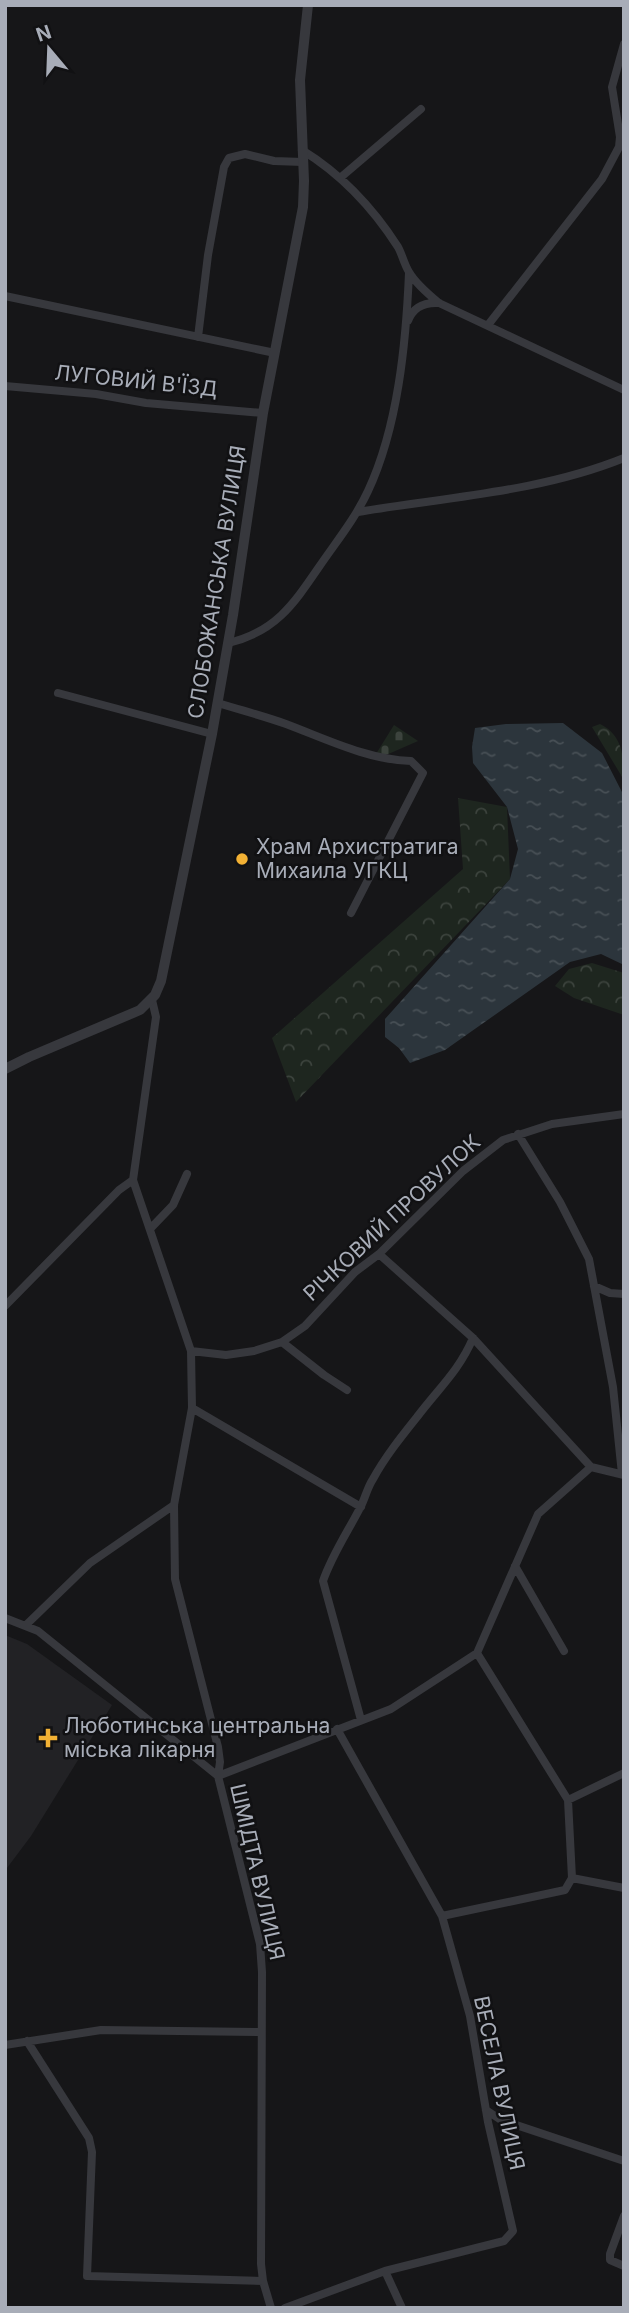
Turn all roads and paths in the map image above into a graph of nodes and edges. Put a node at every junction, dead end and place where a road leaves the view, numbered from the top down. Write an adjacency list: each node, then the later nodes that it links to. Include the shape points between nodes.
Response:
1 (307, 5): 4 (street, СЛОБОЖАНСЬКА ВУЛИЦЯ, via 300,80)
2 (624, 44): 11 (street, via 612,86 619,147 602,179)
3 (421, 109): 6 (street)
4 (302, 150): 5 (street, СЛОБОЖАНСЬКА ВУЛИЦЯ); 6 (street)
5 (303, 162): 12 (street, via 245,154 229,158 208,255); 13 (street, СЛОБОЖАНСЬКА ВУЛИЦЯ, via 303,207)
6 (341, 178): 7 (street, via 387,230)
7 (409, 273): 9 (street); 10 (street)
8 (5, 296): 12 (street)
9 (439, 303): 10 (street, via 415,309); 11 (street)
10 (407, 324): 18 (street, via 383,456)
11 (488, 325): 15 (street)
12 (198, 337): 13 (street)
13 (275, 352): 16 (street, СЛОБОЖАНСЬКА ВУЛИЦЯ)
14 (5, 386): 16 (street, ЛУГОВИЙ В'ЇЗД)
15 (624, 390)
16 (263, 413): 19 (street, СЛОБОЖАНСЬКА ВУЛИЦЯ)
17 (624, 458): 18 (street, via 532,486)
18 (358, 512): 19 (street, via 299,597 270,627 249,639)
19 (228, 643): 21 (street, СЛОБОЖАНСЬКА ВУЛИЦЯ)
20 (58, 693): 22 (street)
21 (218, 703): 22 (street, СЛОБОЖАНСЬКА ВУЛИЦЯ); 23 (street, via 371,755 411,761 423,773)
22 (212, 734): 24 (street, СЛОБОЖАНСЬКА ВУЛИЦЯ, via 161,981)
23 (351, 913)
24 (152, 1000): 25 (street, via 127,1017); 29 (street, ШМІДТА ВУЛИЦЯ, via 156,1017)
25 (5, 1069)
26 (624, 1114): 27 (street, РІЧКОВИЙ ПРОВУЛОК)
27 (518, 1133): 31 (street, РІЧКОВИЙ ПРОВУЛОК, via 463,1171); 32 (street, via 583,1244)
28 (187, 1174): 30 (street, via 173,1205)
29 (133, 1180): 30 (street, ШМІДТА ВУЛИЦЯ); 34 (street)
30 (150, 1229): 37 (street, ШМІДТА ВУЛИЦЯ)
31 (379, 1254): 35 (street); 36 (street, РІЧКОВИЙ ПРОВУЛОК, via 355,1272 305,1326)
32 (594, 1286): 33 (street); 41 (street)
33 (624, 1294)
34 (5, 1306)
35 (474, 1338): 40 (street); 43 (street, via 454,1374 382,1463)
36 (282, 1342): 37 (street, РІЧКОВИЙ ПРОВУЛОК, via 226,1355); 38 (street)
37 (191, 1351): 39 (street, ШМІДТА ВУЛИЦЯ)
38 (347, 1390)
39 (192, 1408): 42 (street, ШМІДТА ВУЛИЦЯ); 43 (street)
40 (591, 1468): 41 (street); 44 (street, via 538,1514)
41 (623, 1474)
42 (174, 1505): 46 (street, via 90,1563); 52 (street, ШМІДТА ВУЛИЦЯ, via 175,1579 218,1747)
43 (361, 1507): 49 (street, via 323,1581)
44 (515, 1566): 47 (street); 48 (street)
45 (5, 1618): 46 (street)
46 (26, 1625): 52 (street)
47 (564, 1651)
48 (477, 1653): 49 (street, via 391,1709); 53 (street)
49 (361, 1720): 50 (street)
50 (337, 1729): 52 (street); 56 (street, ВЕСЕЛА ВУЛИЦЯ)
51 (624, 1773): 53 (street)
52 (218, 1776): 57 (street, ШМІДТА ВУЛИЦЯ, via 260,1944)
53 (568, 1800): 54 (street)
54 (572, 1878): 55 (street); 56 (street, via 565,1890)
55 (624, 1888)
56 (442, 1916): 60 (street, ВЕСЕЛА ВУЛИЦЯ, via 470,2017)
57 (261, 2032): 58 (street, via 101,2030); 65 (street, ШМІДТА ВУЛИЦЯ)
58 (27, 2041): 59 (street); 65 (street, via 89,2138 87,2276)
59 (5, 2045)
60 (486, 2109): 61 (street, via 501,2120); 64 (street, ВЕСЕЛА ВУЛИЦЯ, via 513,2231 510,2236)
61 (624, 2161)
62 (624, 2216): 63 (street, via 610,2254 610,2260)
63 (624, 2266)
64 (385, 2271): 67 (street, ВЕСЕЛА ВУЛИЦЯ); 68 (street)
65 (263, 2281): 66 (street, ШМІДТА ВУЛИЦЯ)
66 (271, 2308)
67 (285, 2308)
68 (402, 2308)

